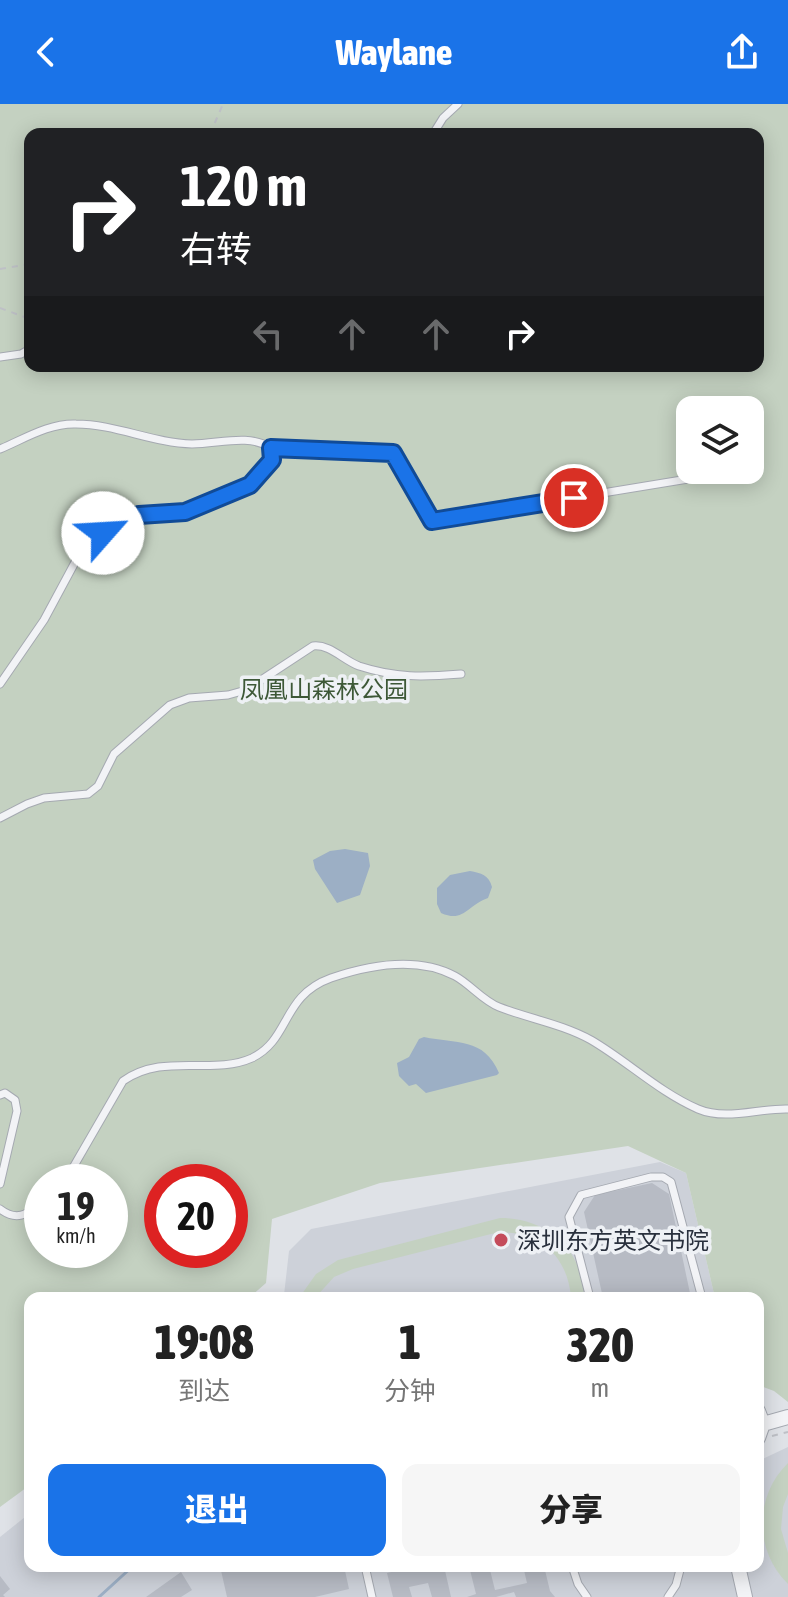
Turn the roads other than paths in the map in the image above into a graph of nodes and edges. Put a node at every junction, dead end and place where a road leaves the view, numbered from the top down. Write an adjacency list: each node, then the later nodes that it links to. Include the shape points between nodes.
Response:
1 (458, 104): 2 (lane)
2 (437, 128)
3 (24, 352): 4 (lane)
4 (0, 357)
5 (271, 448): 6 (lane, via 244,439 189,444 76,424 49,428); 7 (lane, via 393,453 432,521); 9 (lane, via 272,460 250,485 185,512 139,515 103,533 80,553 44,620)
6 (0, 449)
7 (676, 481)
8 (461, 674): 10 (lane, via 412,678 357,665 322,645 313,646 246,690 170,705 114,754 98,786 88,794 44,798)
9 (0, 684)
10 (0, 818)
11 (0, 1095): 14 (lane, via 15,1100 17,1111)
12 (788, 1109): 13 (lane, via 733,1114 700,1110 591,1040 496,1006 454,975 414,964 369,967 309,988 271,1044 252,1058 135,1072 123,1081)
13 (75, 1164)
14 (0, 1184)
15 (0, 1209): 16 (lane, via 9,1216)
16 (24, 1216)
17 (588, 1292): 18 (lane, via 569,1217 581,1195 663,1177 671,1182)
18 (700, 1292)
19 (788, 1417): 20 (street)
20 (764, 1423)
21 (366, 1572): 25 (lane)
22 (574, 1572): 26 (lane)
23 (679, 1572): 27 (lane)
24 (739, 1572): 28 (street)
25 (372, 1597)
26 (587, 1597)
27 (668, 1597)
28 (745, 1597)

